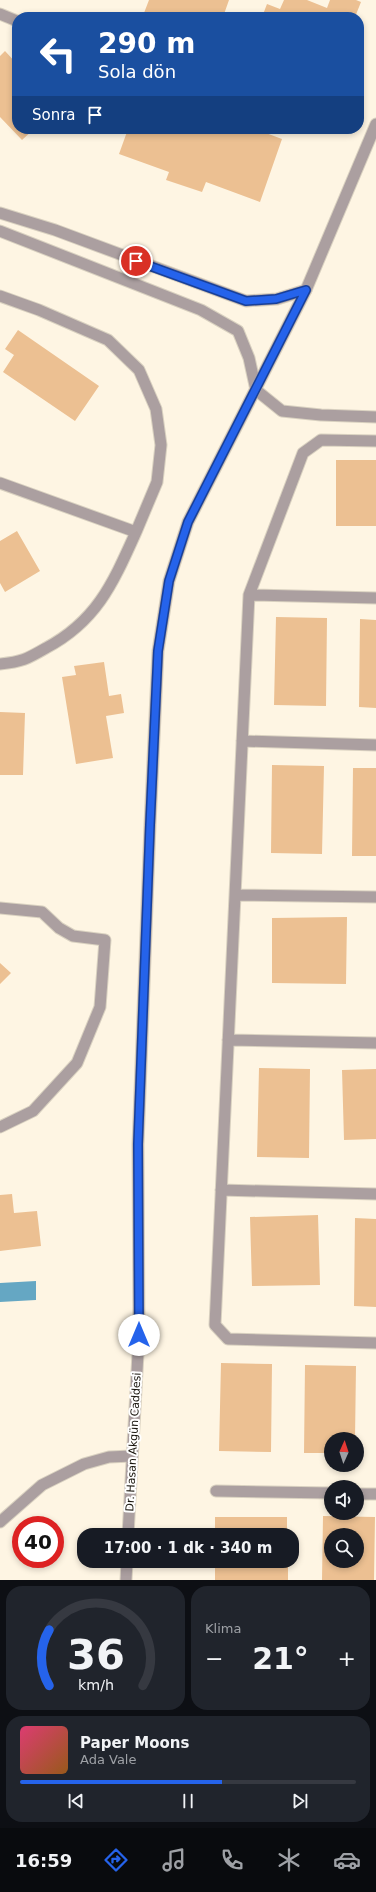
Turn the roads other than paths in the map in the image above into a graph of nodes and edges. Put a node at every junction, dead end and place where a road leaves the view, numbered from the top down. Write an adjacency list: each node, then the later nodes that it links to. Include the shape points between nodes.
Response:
1 (0, 14): 2 (street)
2 (12, 19)
3 (376, 124): 6 (street, Dr. Hasan Akgün Caddesi)
4 (0, 212): 6 (street, via 246,301 276,299)
5 (0, 231): 8 (street, via 201,310 238,331 249,358)
6 (306, 290): 8 (street, Dr. Hasan Akgün Caddesi)
7 (0, 296): 12 (street, via 108,340 139,370 156,409 161,445 157,482)
8 (256, 390): 9 (street, via 282,411 321,416); 27 (street, Dr. Hasan Akgün Caddesi, via 188,522 169,581 158,651 138,1144 139,1335)
9 (376, 416)
10 (376, 441): 13 (street, via 321,440 303,453)
11 (0, 483): 12 (street)
12 (136, 532): 15 (street, via 117,574 91,614 63,639 20,662)
13 (249, 595): 14 (street); 16 (street)
14 (376, 598)
15 (0, 664)
16 (242, 741): 17 (street); 18 (street)
17 (376, 745)
18 (235, 894): 19 (street); 21 (street)
19 (376, 897)
20 (0, 908): 23 (street, via 42,912 59,928 74,936 105,940 100,1007 78,1063 33,1111)
21 (228, 1040): 22 (street); 24 (street)
22 (376, 1043)
23 (0, 1126)
24 (221, 1190): 25 (street); 26 (street, via 215,1325 228,1339)
25 (376, 1194)
26 (376, 1343)
27 (132, 1456): 32 (street, via 108,1457 84,1464 42,1485); 33 (street, Dr. Hasan Akgün Caddesi)
28 (216, 1491): 29 (street)
29 (324, 1493)
30 (364, 1494): 31 (street)
31 (376, 1494)
32 (0, 1522)
33 (128, 1528)
34 (127, 1568): 35 (street)
35 (126, 1580)

